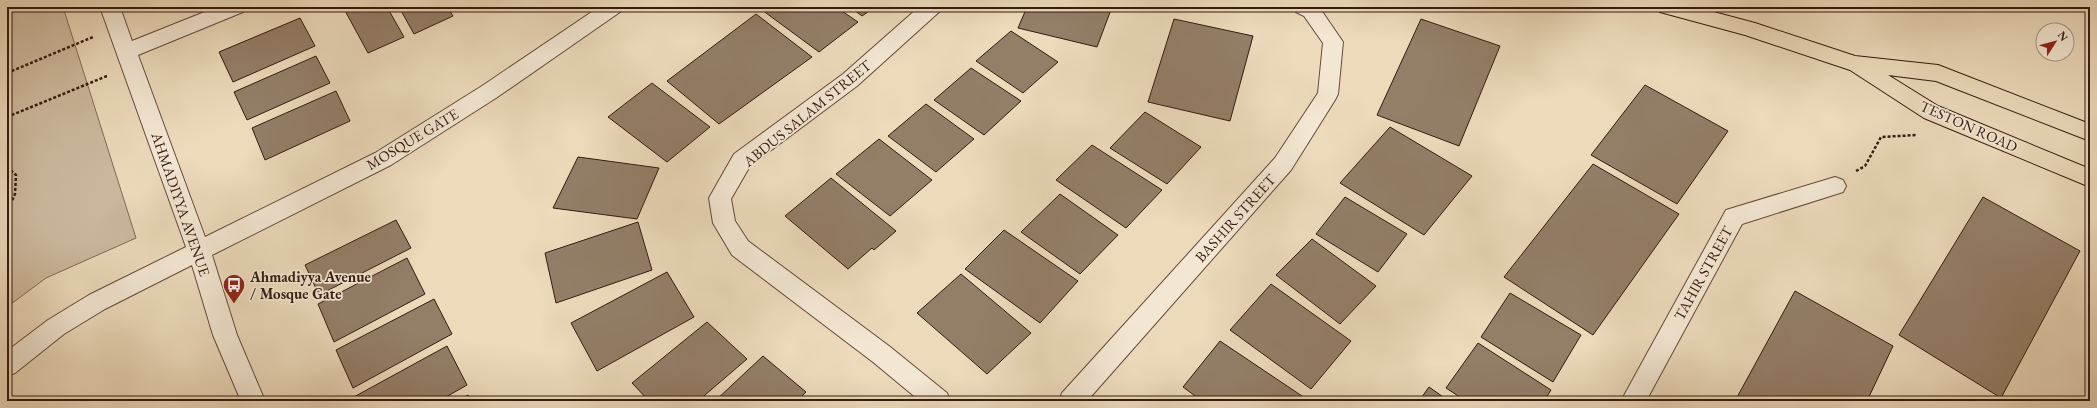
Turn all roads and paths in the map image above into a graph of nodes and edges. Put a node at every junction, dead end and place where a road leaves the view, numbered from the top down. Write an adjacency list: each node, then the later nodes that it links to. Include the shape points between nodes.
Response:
1 (110, 7): 7 (street, AHMADIYYA AVENUE)
2 (236, 7): 8 (street)
3 (613, 7): 18 (street, MOSQUE GATE, via 489,92 383,159)
4 (932, 7): 21 (street, ABDUS SALAM STREET, via 850,80 742,160 720,198 724,223 740,248 882,354)
5 (1667, 7): 9 (main road, TESTON ROAD, via 1748,28)
6 (1307, 9): 22 (street, BASHIR STREET, via 1333,42 1328,94 1283,164)
7 (118, 27): 8 (street, AHMADIYYA AVENUE); 10 (path)
8 (129, 59): 11 (path); 18 (street, AHMADIYYA AVENUE)
9 (1854, 64): 12 (main road, TESTON ROAD, via 1938,73); 15 (main road, TESTON ROAD, via 1931,112)
10 (7, 73)
11 (7, 116)
12 (2090, 133)
13 (1920, 135): 16 (path, via 1881,137 1865,166)
14 (7, 166): 17 (path, via 16,175 15,194)
15 (2090, 178)
16 (1835, 186): 23 (street, TAHIR STREET, via 1734,217)
17 (7, 212)
18 (199, 251): 19 (street, MOSQUE GATE, via 97,302 56,327); 20 (street, AHMADIYYA AVENUE, via 225,335)
19 (7, 365)
20 (253, 401)
21 (938, 401)
22 (1071, 401)
23 (1633, 401)

